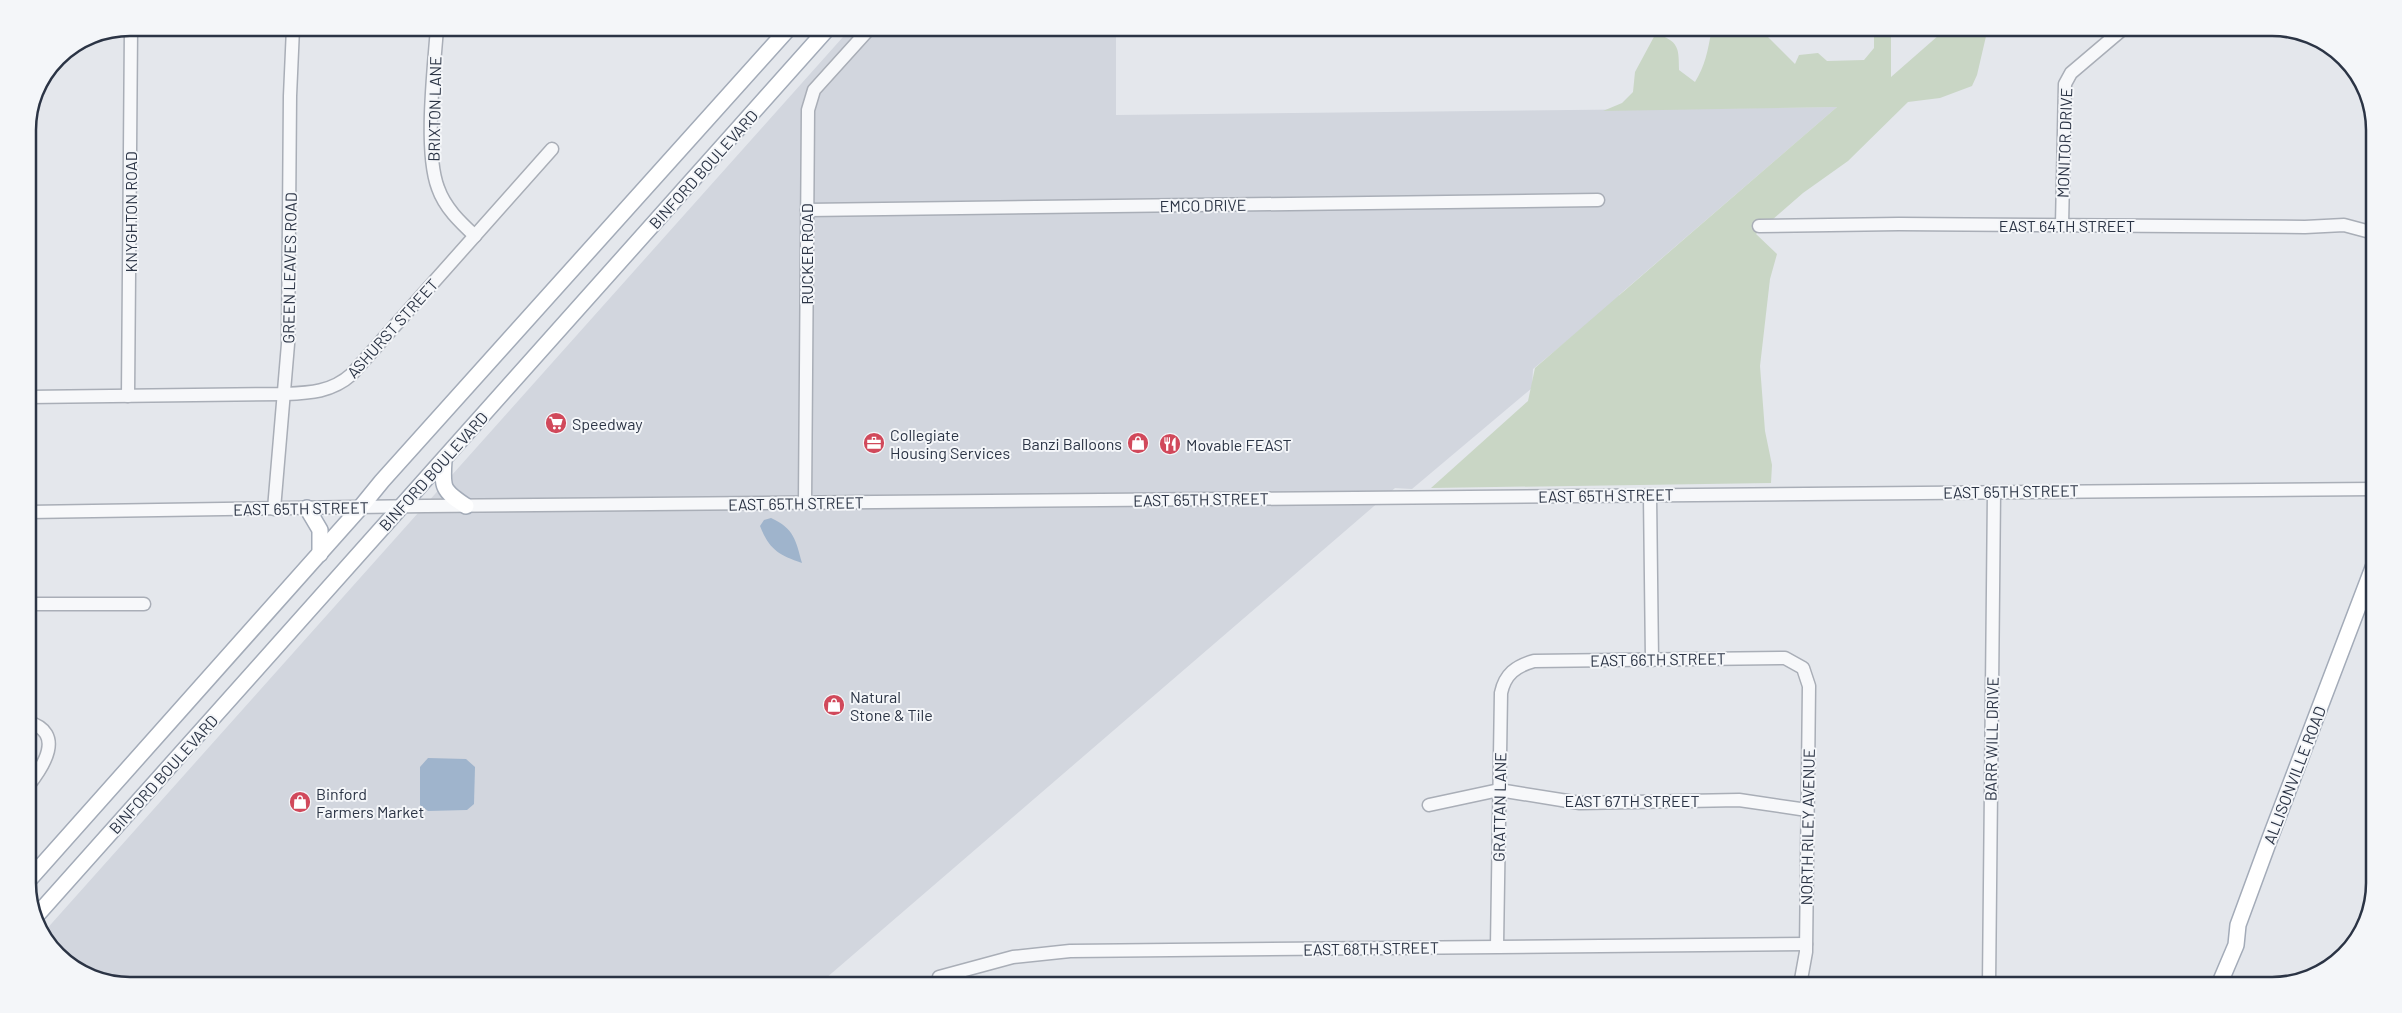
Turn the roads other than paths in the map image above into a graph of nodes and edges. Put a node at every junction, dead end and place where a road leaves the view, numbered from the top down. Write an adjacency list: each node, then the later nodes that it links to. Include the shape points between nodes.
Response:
1 (131, 36): 16 (street, KNYGHTON ROAD)
2 (294, 36): 15 (street, GREEN LEAVES ROAD, via 290,96 290,292)
3 (437, 36): 14 (street, BRIXTON LANE, via 431,148 434,177 445,203)
4 (782, 36): 26 (main road, BINFORD BOULEVARD)
5 (821, 36): 18 (main road, BINFORD BOULEVARD)
6 (863, 36): 10 (street, RUCKER ROAD, via 810,99)
7 (2115, 36): 11 (street, MONITOR DRIVE, via 2072,73 2065,84)
8 (552, 149): 14 (street, ASHURST STREET)
9 (1598, 200): 10 (street, EMCO DRIVE)
10 (807, 210): 22 (street, RUCKER ROAD)
11 (2062, 225): 12 (street, EAST 64TH STREET); 13 (street, EAST 64TH STREET, via 2338,225)
12 (1759, 226)
13 (2366, 231)
14 (475, 236): 15 (street, ASHURST STREET, via 349,376 324,391)
15 (285, 394): 16 (street, ASHURST STREET); 27 (street, GREEN LEAVES ROAD)
16 (128, 396): 17 (street, ASHURST STREET)
17 (36, 397)
18 (444, 460): 23 (main road, BINFORD BOULEVARD); 24 (main road, via 444,488)
19 (2366, 490): 20 (street, EAST 65TH STREET)
20 (1994, 492): 21 (street, EAST 65TH STREET); 47 (street, BARR WILL DRIVE)
21 (1650, 495): 22 (street, EAST 65TH STREET); 33 (street)
22 (805, 502): 24 (street, EAST 65TH STREET)
23 (402, 506): 24 (street, EAST 65TH STREET); 26 (street, EAST 65TH STREET); 42 (main road, BINFORD BOULEVARD)
24 (466, 506)
25 (307, 508): 26 (street, EAST 65TH STREET); 27 (street, EAST 65TH STREET); 29 (main road, via 320,530)
26 (360, 508): 29 (main road, BINFORD BOULEVARD)
27 (274, 509): 28 (street, EAST 65TH STREET)
28 (36, 512)
29 (320, 554): 41 (main road, BINFORD BOULEVARD)
30 (2366, 586): 48 (main road, ALLISONVILLE ROAD, via 2238,925 2236,945)
31 (36, 604): 32 (street)
32 (144, 604)
33 (1652, 660): 34 (street, EAST 66TH STREET, via 1785,658); 35 (street, EAST 66TH STREET, via 1534,661)
34 (1803, 668): 40 (street, NORTH RILEY AVENUE, via 1808,686)
35 (1512, 671): 38 (street, GRATTAN LANE, via 1501,694)
36 (36, 728): 37 (street, via 48,740 49,752)
37 (36, 774)
38 (1499, 790): 39 (street, EAST 67TH STREET); 40 (street, EAST 67TH STREET, via 1580,803 1739,800); 44 (street, GRATTAN LANE)
39 (1429, 804)
40 (1807, 810): 43 (street, NORTH RILEY AVENUE)
41 (36, 872)
42 (41, 911)
43 (1806, 944): 44 (street, EAST 68TH STREET); 46 (street, NORTH RILEY AVENUE)
44 (1497, 946): 45 (street, EAST 68TH STREET, via 1070,951 1013,957)
45 (939, 977)
46 (1801, 977)
47 (1989, 977)
48 (2223, 977)

